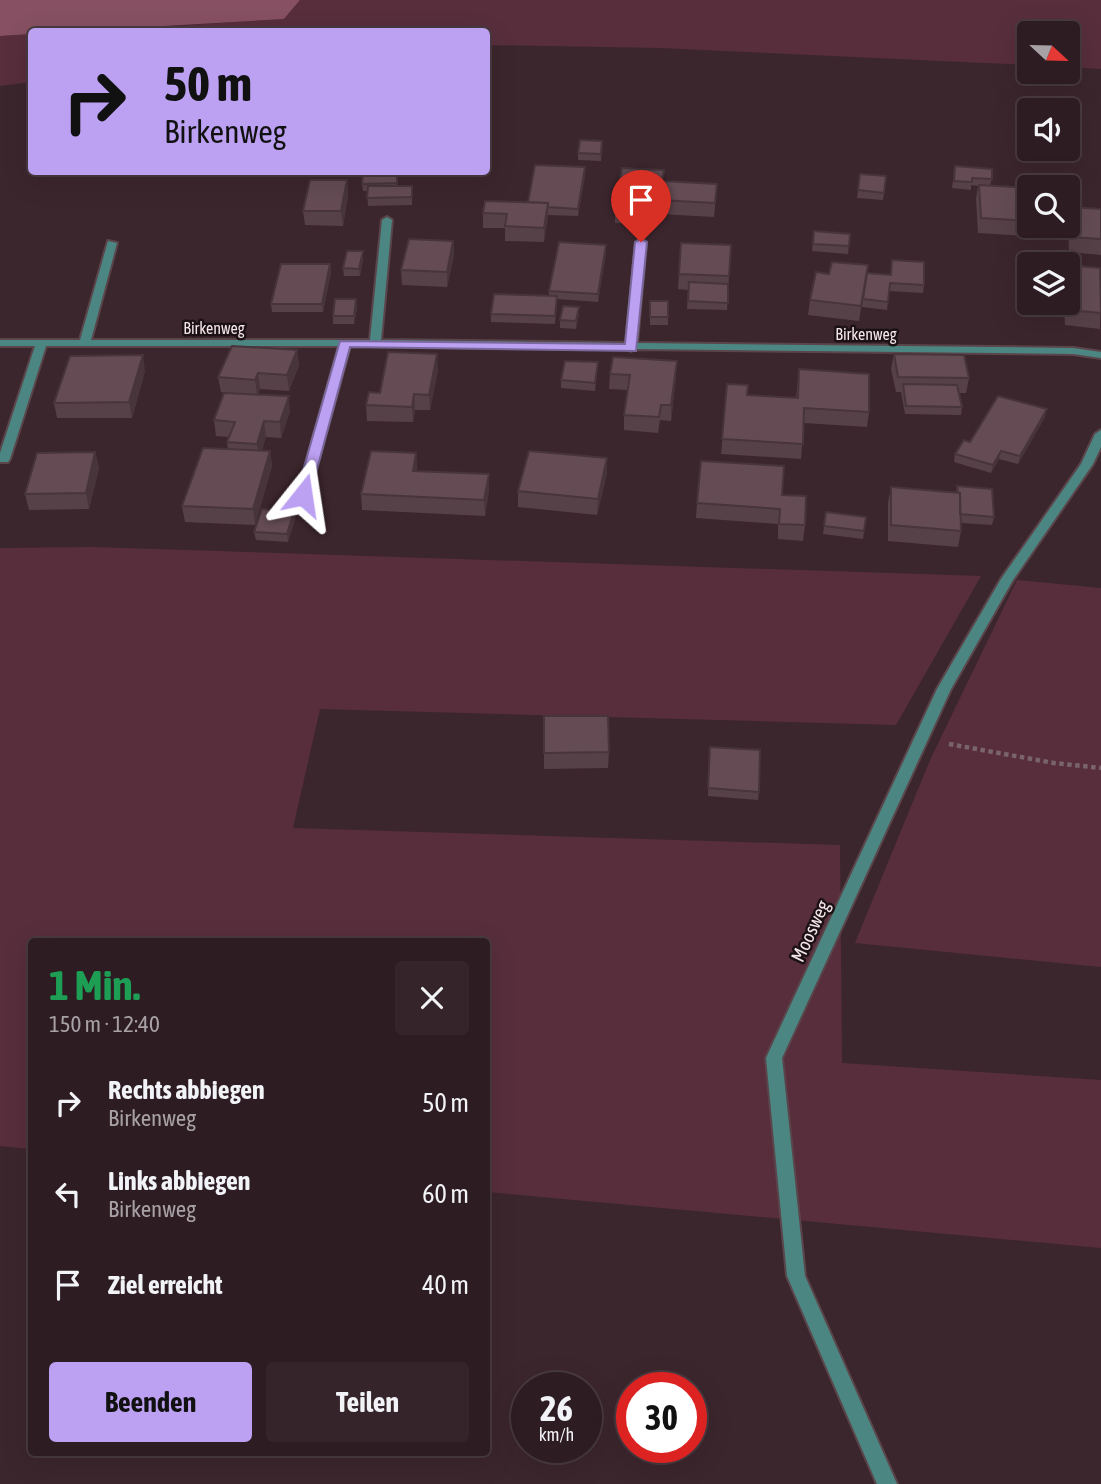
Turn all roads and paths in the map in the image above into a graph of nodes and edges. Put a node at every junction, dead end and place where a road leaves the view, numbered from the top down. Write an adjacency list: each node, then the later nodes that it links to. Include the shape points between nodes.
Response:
1 (387, 220): 5 (street)
2 (641, 242): 9 (street)
3 (112, 243): 6 (street)
4 (0, 343): 8 (street, Birkenweg)
5 (375, 343): 7 (street, Birkenweg); 9 (street, Birkenweg)
6 (84, 344): 7 (street, Birkenweg); 8 (street, Birkenweg)
7 (345, 344): 13 (street)
8 (41, 345): 12 (street)
9 (631, 348): 10 (street, Birkenweg, via 1073,351)
10 (1101, 355)
11 (1101, 434): 14 (street, Moosweg, via 1087,464 1007,579)
12 (4, 459)
13 (303, 495)
14 (921, 739): 15 (path); 16 (street, Moosweg, via 774,1058 796,1276)
15 (1101, 768)
16 (887, 1484)

